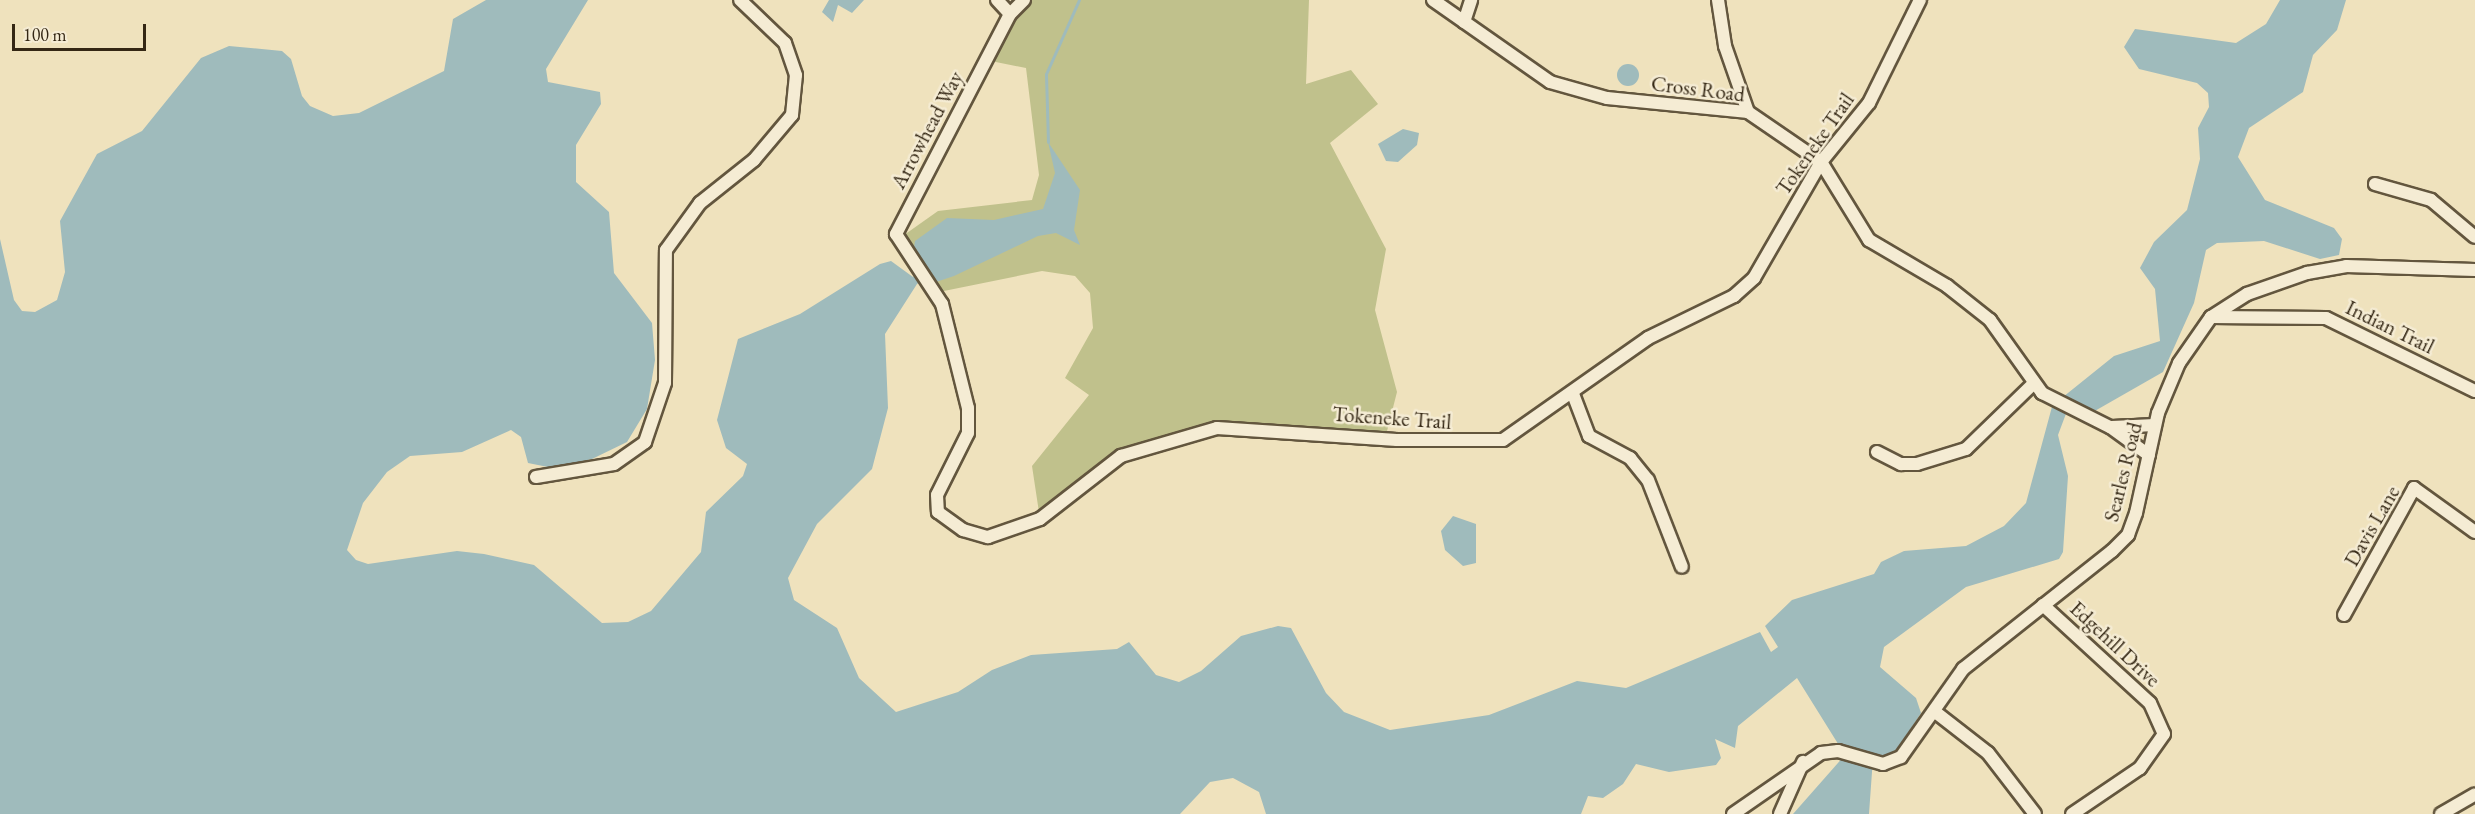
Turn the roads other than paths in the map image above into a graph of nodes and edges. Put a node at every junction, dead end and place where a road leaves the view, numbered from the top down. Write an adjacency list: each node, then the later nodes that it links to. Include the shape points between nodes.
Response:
1 (740, 0): 24 (street, via 785,43 796,75 792,115 754,160 700,203 666,250 665,383 645,442 614,464)
2 (997, 0): 8 (street)
3 (1024, 0): 8 (street, Arrowhead Way)
4 (1433, 0): 9 (street, Cross Road)
5 (1471, 0): 9 (street)
6 (1718, 0): 10 (street, via 1725,46)
7 (1920, 0): 11 (street, Tokeneke Trail, via 1869,103)
8 (1010, 14): 15 (street, Arrowhead Way, via 899,223 897,240)
9 (1464, 22): 10 (street, Cross Road, via 1550,82 1607,98)
10 (1748, 112): 11 (street, Cross Road)
11 (1821, 162): 17 (street, Cross Road, via 1869,240 1947,286 1990,320); 19 (street, Tokeneke Trail, via 1754,278 1734,296 1648,338)
12 (2375, 183): 13 (street, via 2431,200 2462,221)
13 (2475, 237)
14 (2475, 270): 16 (street, Searles Road, via 2346,266 2307,273 2247,294)
15 (920, 275): 19 (street, Tokeneke Trail, via 944,311 968,408 968,433 938,495 938,512 963,530 988,537 1040,519 1121,456 1185,434 1253,427 1484,443 1503,440)
16 (2211, 316): 18 (street, Indian Trail, via 2326,318); 20 (street, Searles Road, via 2179,363)
17 (2038, 388): 21 (street, Cross Road); 22 (street, via 1966,449 1917,464 1901,464)
18 (2475, 391)
19 (1573, 394): 26 (street, via 1589,436 1629,458 1648,480)
20 (2155, 425): 21 (street, Cross Road, via 2142,430); 23 (street, Searles Road)
21 (2110, 427): 23 (street, Cross Road)
22 (1877, 452)
23 (2149, 455): 27 (street, Searles Road, via 2128,534)
24 (536, 477)
25 (2475, 532): 28 (street, Davis Lane, via 2414,488)
26 (1682, 567)
27 (2043, 605): 29 (street, Searles Road, via 1963,669); 35 (street, Edgehill Drive, via 2150,703 2164,734 2140,768)
28 (2344, 615)
29 (1934, 711): 30 (street, Searles Road, via 1910,749 1883,764 1834,751); 34 (street, via 1988,753)
30 (1803, 762): 32 (street); 33 (street)
31 (2475, 794): 36 (street)
32 (1733, 814)
33 (1780, 814)
34 (2035, 814)
35 (2072, 814)
36 (2441, 814)

